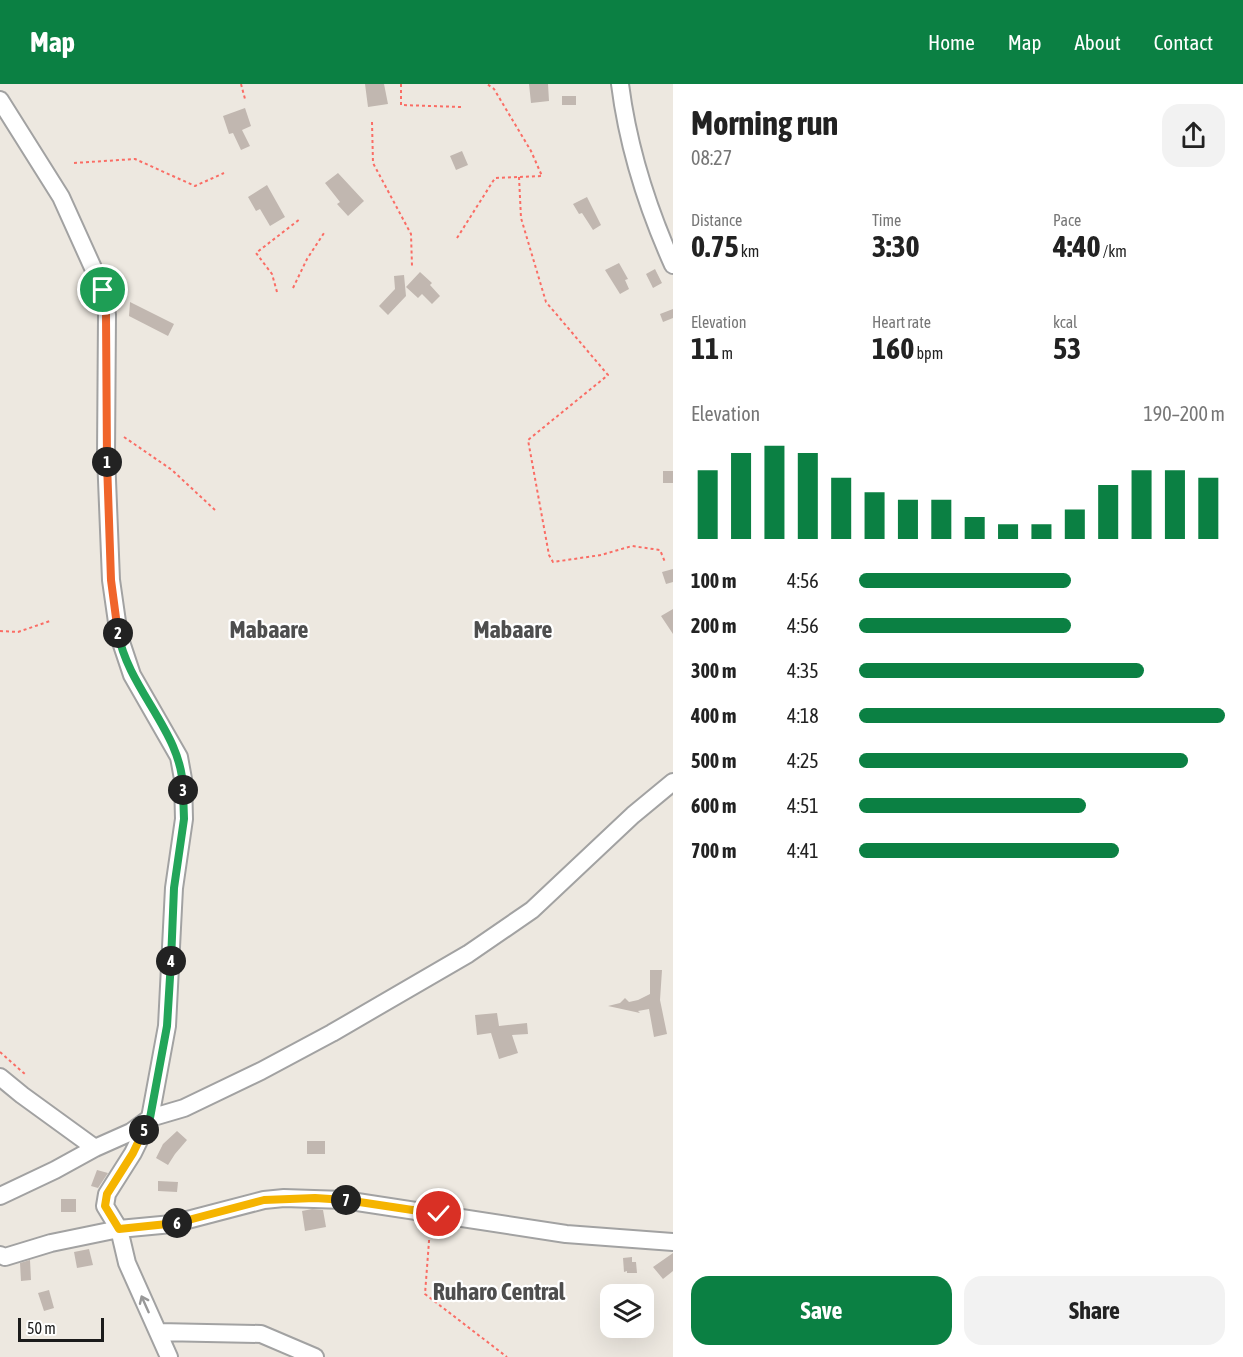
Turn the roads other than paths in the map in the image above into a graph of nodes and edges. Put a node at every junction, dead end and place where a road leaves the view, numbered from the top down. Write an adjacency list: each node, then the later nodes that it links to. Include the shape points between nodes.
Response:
1 (620, 84): 3 (street, via 636,168)
2 (0, 100): 6 (street, via 61,197 103,290 111,580 119,636 132,675 179,757 183,779 184,819 174,888 167,1026)
3 (673, 265)
4 (673, 782): 6 (street, via 532,910 468,954 261,1071 184,1108)
5 (0, 1077): 7 (street)
6 (150, 1118): 7 (street, via 131,1132); 9 (street, via 107,1194 105,1206)
7 (95, 1148): 8 (street)
8 (0, 1196)
9 (119, 1229): 10 (street, via 172,1224 284,1198 344,1200 566,1234); 11 (street); 12 (street, one-way to 9, via 127,1263)
10 (673, 1242)
11 (0, 1255)
12 (158, 1332): 13 (street); 14 (street, via 261,1334)
13 (170, 1357)
14 (315, 1357)

